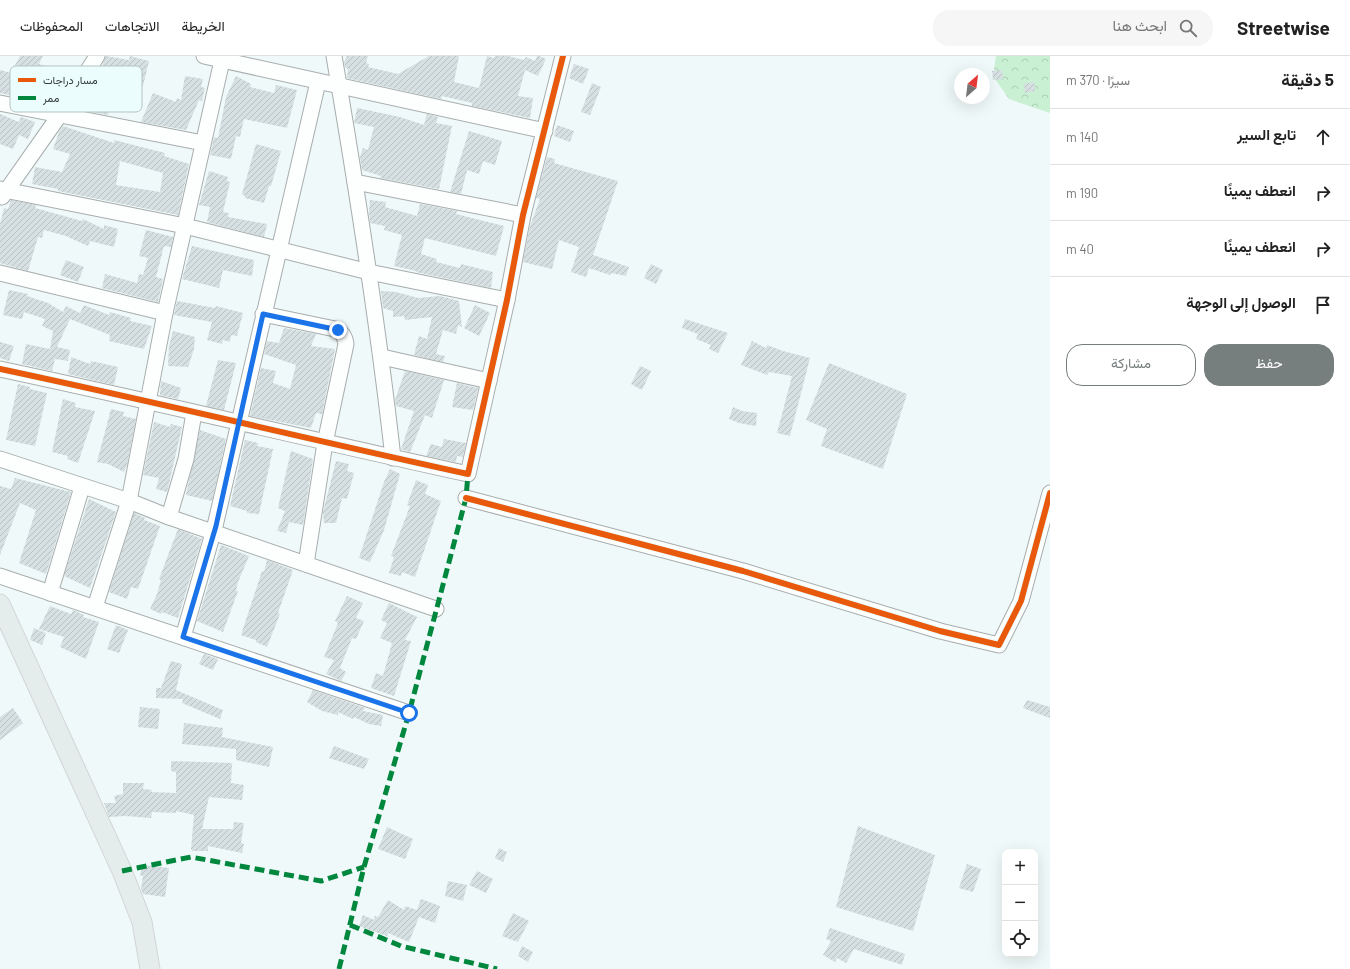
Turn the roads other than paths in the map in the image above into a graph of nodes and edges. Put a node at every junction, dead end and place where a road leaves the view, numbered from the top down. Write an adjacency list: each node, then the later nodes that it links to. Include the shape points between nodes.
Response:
1 (96, 56): 6 (street)
2 (204, 56): 5 (street)
3 (334, 56): 8 (street)
4 (563, 56): 14 (street)
5 (223, 58): 7 (street); 15 (street)
6 (90, 66)
7 (318, 82): 8 (street); 20 (street)
8 (339, 86): 14 (street); 16 (street)
9 (0, 103): 10 (street)
10 (10, 105)
11 (40, 112): 13 (street)
12 (61, 112): 13 (street)
13 (58, 116): 15 (street); 17 (street)
14 (545, 131): 18 (street)
15 (203, 143): 19 (street)
16 (356, 182): 18 (street); 21 (street)
17 (2, 193): 19 (street)
18 (523, 215): 23 (street)
19 (185, 226): 20 (street); 24 (street)
20 (279, 249): 21 (street); 25 (street)
21 (369, 272): 23 (street); 26 (street)
22 (0, 273): 24 (street)
23 (507, 300): 28 (street)
24 (165, 313): 29 (street)
25 (263, 314): 31 (street); 32 (street, via 335,329 344,336 346,344)
26 (382, 357): 28 (street); 33 (street)
27 (0, 369): 29 (street)
28 (489, 382): 33 (street, via 468,474)
29 (147, 400): 30 (street); 38 (street)
30 (194, 413): 31 (street); 39 (street, via 186,459)
31 (238, 423): 32 (street); 40 (street)
32 (325, 443): 33 (street); 41 (street)
33 (393, 458)
34 (0, 459): 35 (street)
35 (82, 487): 38 (street); 43 (street)
36 (1050, 493): 37 (street, via 1021,601 999,645 940,631 743,571)
37 (466, 498)
38 (130, 501): 39 (street); 44 (street)
39 (169, 517): 40 (street)
40 (214, 532): 41 (street); 47 (street)
41 (306, 564): 45 (street)
42 (0, 576): 43 (street)
43 (50, 593): 44 (street)
44 (95, 608): 47 (street)
45 (436, 609)
46 (2, 613): 49 (main road, via 122,871 142,922)
47 (183, 637): 48 (street)
48 (409, 713)
49 (150, 969)

